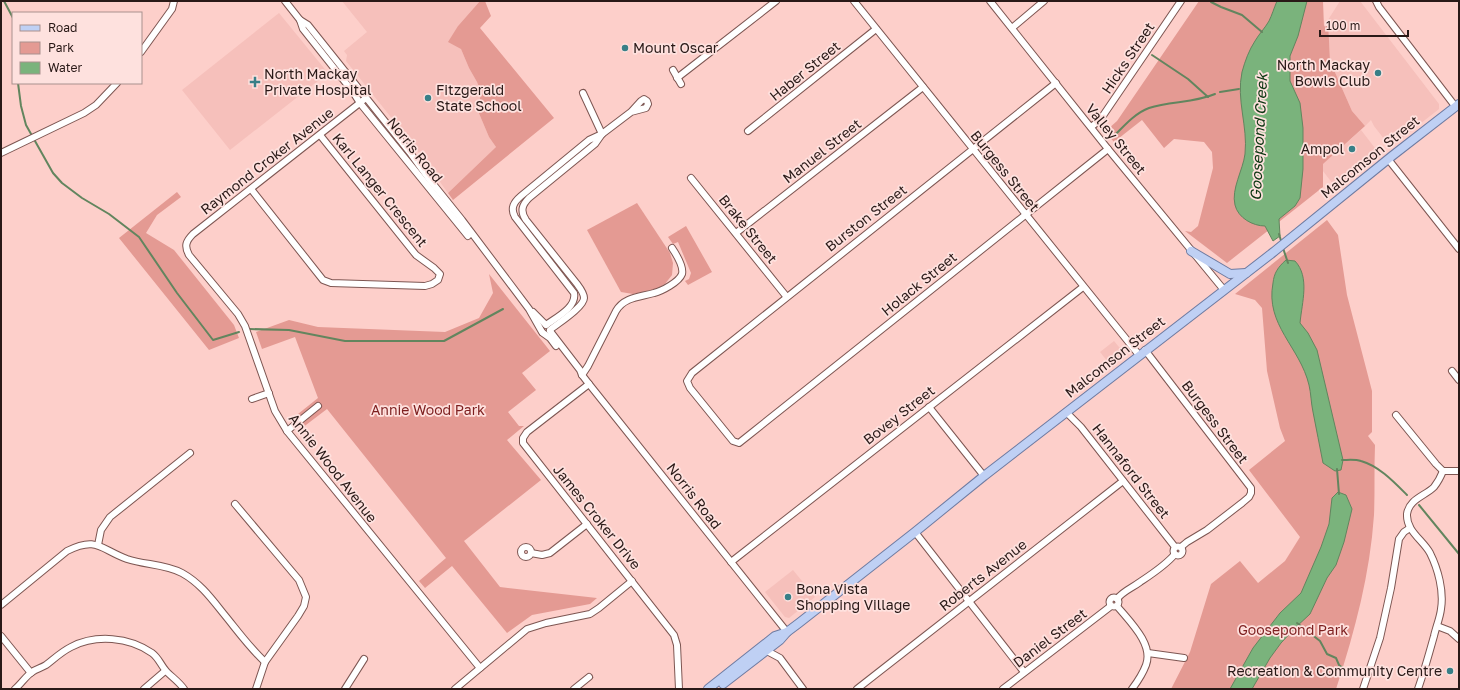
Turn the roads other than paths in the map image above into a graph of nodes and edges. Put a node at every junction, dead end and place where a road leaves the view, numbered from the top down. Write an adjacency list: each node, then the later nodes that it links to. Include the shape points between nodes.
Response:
1 (174, 1): 12 (street, via 172,9)
2 (285, 1): 9 (street, Norris Road)
3 (776, 1): 14 (street)
4 (854, 1): 11 (street, Burgess Street)
5 (990, 1): 10 (street, Valley Street)
6 (1044, 1): 10 (street)
7 (1181, 1): 24 (street, Hicks Street, via 1100,120)
8 (1376, 1): 22 (street)
9 (300, 20): 20 (street, Norris Road, via 308,25); 21 (street, Norris Road, via 303,29)
10 (1012, 28): 15 (street, Valley Street)
11 (876, 29): 18 (street, Burgess Street); 25 (street, Haber Street)
12 (142, 51)
13 (673, 70): 14 (street)
14 (677, 78): 17 (street)
15 (1056, 83): 24 (street, Valley Street); 28 (street, Burston Street)
16 (116, 84): 31 (street, via 96,105 84,113)
17 (681, 84)
18 (923, 87): 28 (street, Burgess Street); 46 (street, Manuel Street)
19 (583, 93): 26 (street)
20 (366, 98): 21 (street, Raymond Croker Avenue); 30 (street, Norris Road)
21 (360, 103): 27 (street, Raymond Croker Avenue); 30 (street, Norris Road)
22 (1457, 105): 32 (main road, Malcomson Street)
23 (631, 112): 26 (street)
24 (1091, 127): 29 (street, Valley Street)
25 (748, 131)
26 (602, 134): 33 (street, via 590,139); 34 (street)
27 (320, 135): 39 (street, Raymond Croker Avenue); 39 (street, Karl Langer Crescent, via 416,255 440,274 438,280 425,286 330,283 323,280)
28 (972, 149): 43 (street, Burgess Street); 61 (street, Burston Street)
29 (1108, 149): 43 (street, Holack Street); 51 (street, Valley Street)
30 (404, 150): 62 (street, Norris Road, via 462,220)
31 (1, 153)
32 (1388, 159): 50 (street); 54 (main road, Malcomson Street)
33 (561, 162): 34 (street); 35 (street)
34 (566, 168): 37 (street)
35 (548, 174): 37 (street); 38 (street)
36 (691, 178): 46 (street, Brake Street)
37 (552, 179): 40 (street)
38 (533, 186): 40 (street); 41 (street)
39 (251, 189): 48 (street, Raymond Croker Avenue, via 193,234)
40 (538, 191): 42 (street)
41 (517, 199): 42 (street); 45 (street, via 513,205 513,212)
42 (524, 204): 44 (street, via 522,212)
43 (1024, 214): 57 (street, Burgess Street); 68 (street, Holack Street, via 740,443 733,441 690,388 687,381)
44 (526, 220): 45 (street); 47 (street)
45 (520, 224): 47 (street)
46 (736, 233): 61 (street, Brake Street)
47 (534, 236): 52 (street); 53 (street)
48 (186, 244): 72 (street, Annie Wood Avenue, via 189,256 238,314 245,326)
49 (672, 248): 69 (street, via 681,266 681,275 661,291 620,305)
50 (1459, 249)
51 (1191, 251): 54 (main road, via 1230,274); 58 (street, Valley Street)
52 (555, 257): 53 (street); 55 (street)
53 (549, 261): 56 (street)
54 (1246, 273): 58 (main road, Malcomson Street)
55 (573, 279): 56 (street); 59 (street)
56 (567, 283): 60 (street)
57 (1083, 287): 66 (street, Burgess Street); 75 (street, Bovey Street)
58 (1224, 290): 66 (main road, Malcomson Street)
59 (582, 293): 60 (street); 63 (street, via 583,303)
60 (574, 295): 63 (street, via 573,303)
61 (786, 296): 68 (street, Burston Street)
62 (529, 308): 64 (street, Norris Road); 65 (street, Norris Road)
63 (560, 318): 64 (street)
64 (548, 328): 65 (street, via 547,334); 69 (street, Norris Road)
65 (542, 332): 69 (street, Norris Road, via 551,339 577,373)
66 (1142, 353): 76 (main road, Malcomson Street); 89 (street, Burgess Street, via 1251,488 1249,497 1242,503 1207,530)
67 (1452, 371): 70 (street)
68 (692, 373)
69 (582, 375): 71 (street, Norris Road)
70 (1459, 380)
71 (589, 384): 85 (street, James Croker Drive, via 529,431 523,440 525,447); 91 (street, Norris Road)
72 (269, 393): 73 (street); 78 (street, Annie Wood Avenue, via 275,411)
73 (252, 399)
74 (318, 406): 78 (street)
75 (929, 407): 82 (street); 91 (street, Bovey Street)
76 (1066, 412): 82 (main road, Malcomson Street); 83 (street, Hannaford Street, via 1081,427)
77 (1396, 415): 81 (street)
78 (287, 431): 105 (street, Annie Wood Avenue)
79 (190, 453): 88 (street, via 110,517 101,530)
80 (1459, 470): 81 (street)
81 (1443, 471): 86 (street, via 1433,488 1417,498 1409,509)
82 (984, 476): 87 (main road, Malcomson Street)
83 (1123, 481): 89 (street, Hannaford Street); 93 (street, Roberts Avenue)
84 (235, 504): 104 (street, via 299,580 306,597 298,616)
85 (587, 524): 90 (street, via 552,552 542,555); 92 (street, James Croker Drive)
86 (1410, 528): 96 (street, via 1428,549 1438,572 1442,595); 110 (street, via 1399,539 1380,638)
87 (915, 532): 93 (street); 97 (main road, Malcomson Street)
88 (98, 545): 94 (street, via 78,546 68,552); 104 (street, via 132,560 170,568 191,579 207,593 251,649)
89 (1178, 547): 95 (street, via 1182,550 1181,554 1175,554 1120,595 1117,599 1119,603)
90 (531, 553)
91 (731, 562): 97 (street, Norris Road)
92 (632, 581): 105 (street, via 590,614 527,629); 118 (street, James Croker Drive, via 674,635 677,645)
93 (969, 601): 107 (street); 122 (street, Roberts Avenue)
94 (1, 605)
95 (1114, 606): 101 (street, via 1142,639); 107 (street, Daniel Street)
96 (1437, 626): 99 (street, via 1450,631); 125 (street)
97 (787, 632): 100 (main road, Malcomson Street); 119 (main road, Malcomson Street, via 776,636)
98 (1, 636): 108 (street)
99 (1459, 639)
100 (767, 651): 120 (main road, Malcomson Street); 121 (street, via 780,658)
101 (1148, 653): 102 (street); 124 (street, via 1147,664)
102 (1184, 658)
103 (364, 659): 115 (street)
104 (265, 662): 114 (street)
105 (480, 668): 116 (street)
106 (166, 671): 108 (street, via 158,659 141,646 126,641 99,639 72,646); 112 (street); 113 (street)
107 (1024, 672): 123 (street, Daniel Street)
108 (31, 673): 111 (street)
109 (589, 677): 117 (street)
110 (1366, 688)
111 (15, 689)
112 (144, 689)
113 (184, 689)
114 (256, 689)
115 (345, 689)
116 (456, 689)
117 (574, 689)
118 (679, 689)
119 (708, 689)
120 (717, 689)
121 (803, 689)
122 (857, 689)
123 (1003, 689)
124 (1132, 689)
125 (1418, 689)

